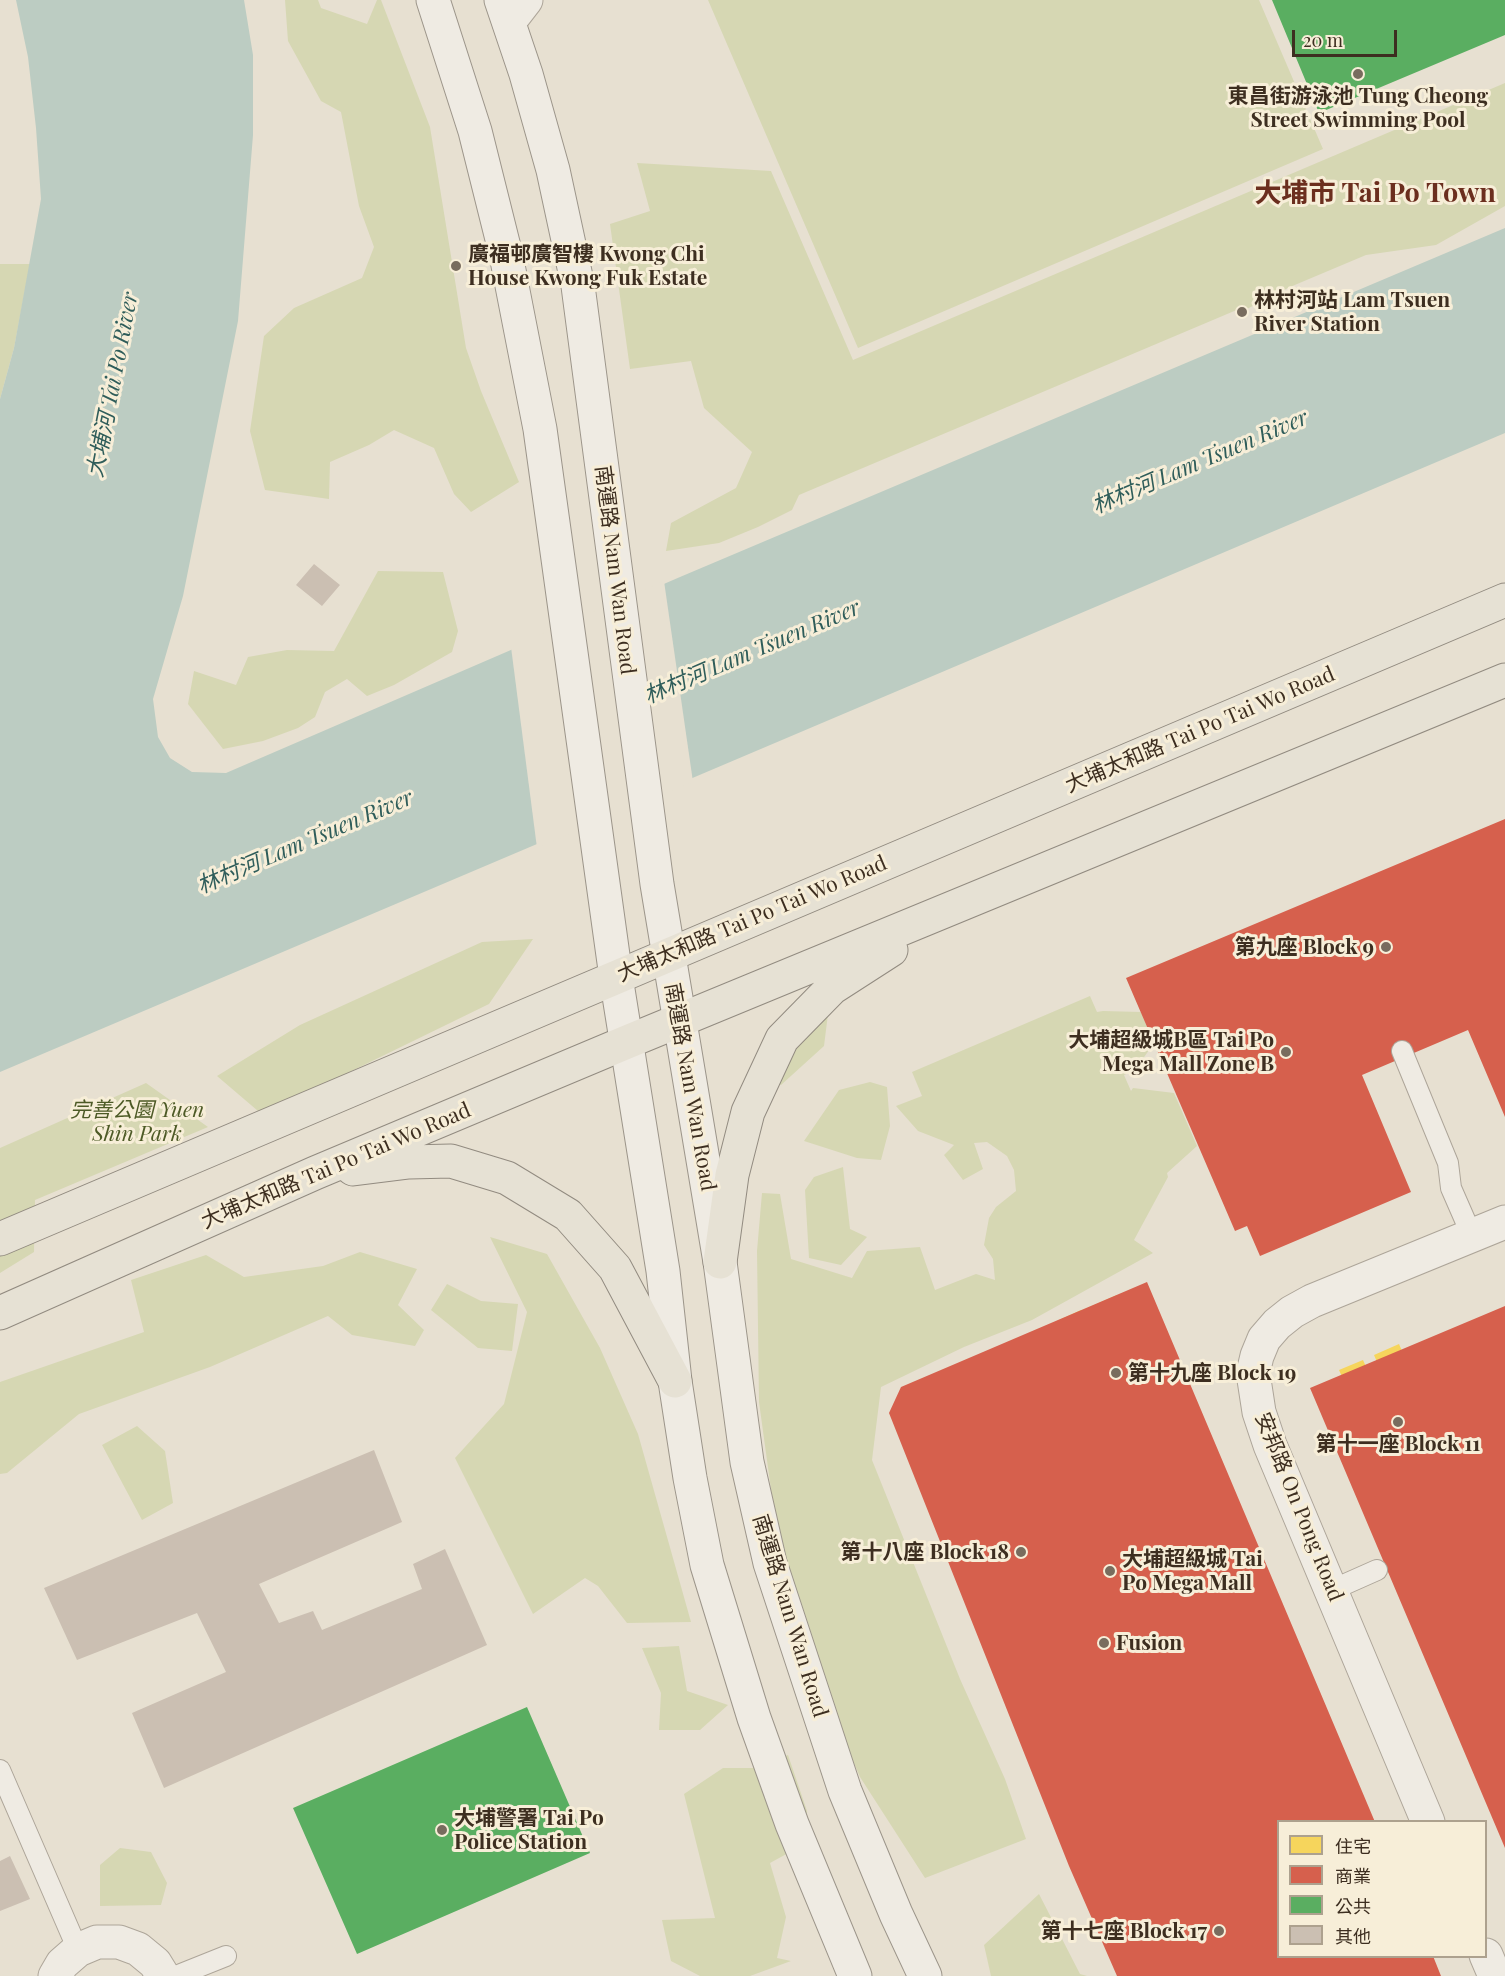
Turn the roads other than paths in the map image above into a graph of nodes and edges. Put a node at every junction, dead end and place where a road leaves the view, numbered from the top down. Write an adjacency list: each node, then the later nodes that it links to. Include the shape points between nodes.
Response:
1 (433, 0): 7 (main road, via 475,131 506,255 540,429)
2 (512, 7): 6 (main road, 南運路 Nam Wan Road, via 578,285)
3 (1505, 600): 6 (main road, 大埔太和路 Tai Po Tai Wo Road)
4 (1505, 680): 5 (main road, 大埔太和路 Tai Po Tai Wo Road)
5 (952, 909): 8 (main road, 大埔太和路 Tai Po Tai Wo Road); 15 (main road, via 832,988 782,1039 748,1112 732,1175)
6 (668, 956): 7 (main road, 大埔太和路 Tai Po Tai Wo Road); 8 (main road, 南運路 Nam Wan Road)
7 (616, 977): 9 (main road); 14 (main road, 大埔太和路 Tai Po Tai Wo Road)
8 (679, 1021): 9 (main road, 大埔太和路 Tai Po Tai Wo Road); 15 (main road, 南運路 Nam Wan Road)
9 (627, 1042): 11 (main road, 大埔太和路 Tai Po Tai Wo Road); 17 (main road, via 663,1271)
10 (1402, 1051): 13 (lane, via 1448,1162 1451,1188)
11 (315, 1173): 16 (main road, 大埔太和路 Tai Po Tai Wo Road); 17 (main road, via 452,1161 507,1178 568,1215 615,1269)
12 (1505, 1222): 13 (main road, 安邦路 On Pong Road)
13 (1472, 1236): 19 (main road, 安邦路 On Pong Road, via 1292,1312 1264,1339 1257,1356 1253,1373 1259,1412)
14 (0, 1239)
15 (720, 1262): 29 (main road, 南運路 Nam Wan Road, via 747,1462 770,1563 845,1791)
16 (0, 1312)
17 (675, 1381): 28 (main road, via 706,1565 792,1824)
18 (1377, 1570): 19 (lane)
19 (1332, 1590): 21 (main road, 安邦路 On Pong Road)
20 (0, 1770): 22 (lane)
21 (1422, 1820)
22 (78, 1950): 25 (main road); 26 (main road, via 97,1942 118,1942 138,1949 155,1962)
23 (226, 1956): 27 (lane)
24 (1486, 1958): 30 (main road)
25 (55, 1976)
26 (163, 1976)
27 (176, 1976)
28 (855, 1976)
29 (925, 1976)
30 (1495, 1976)

